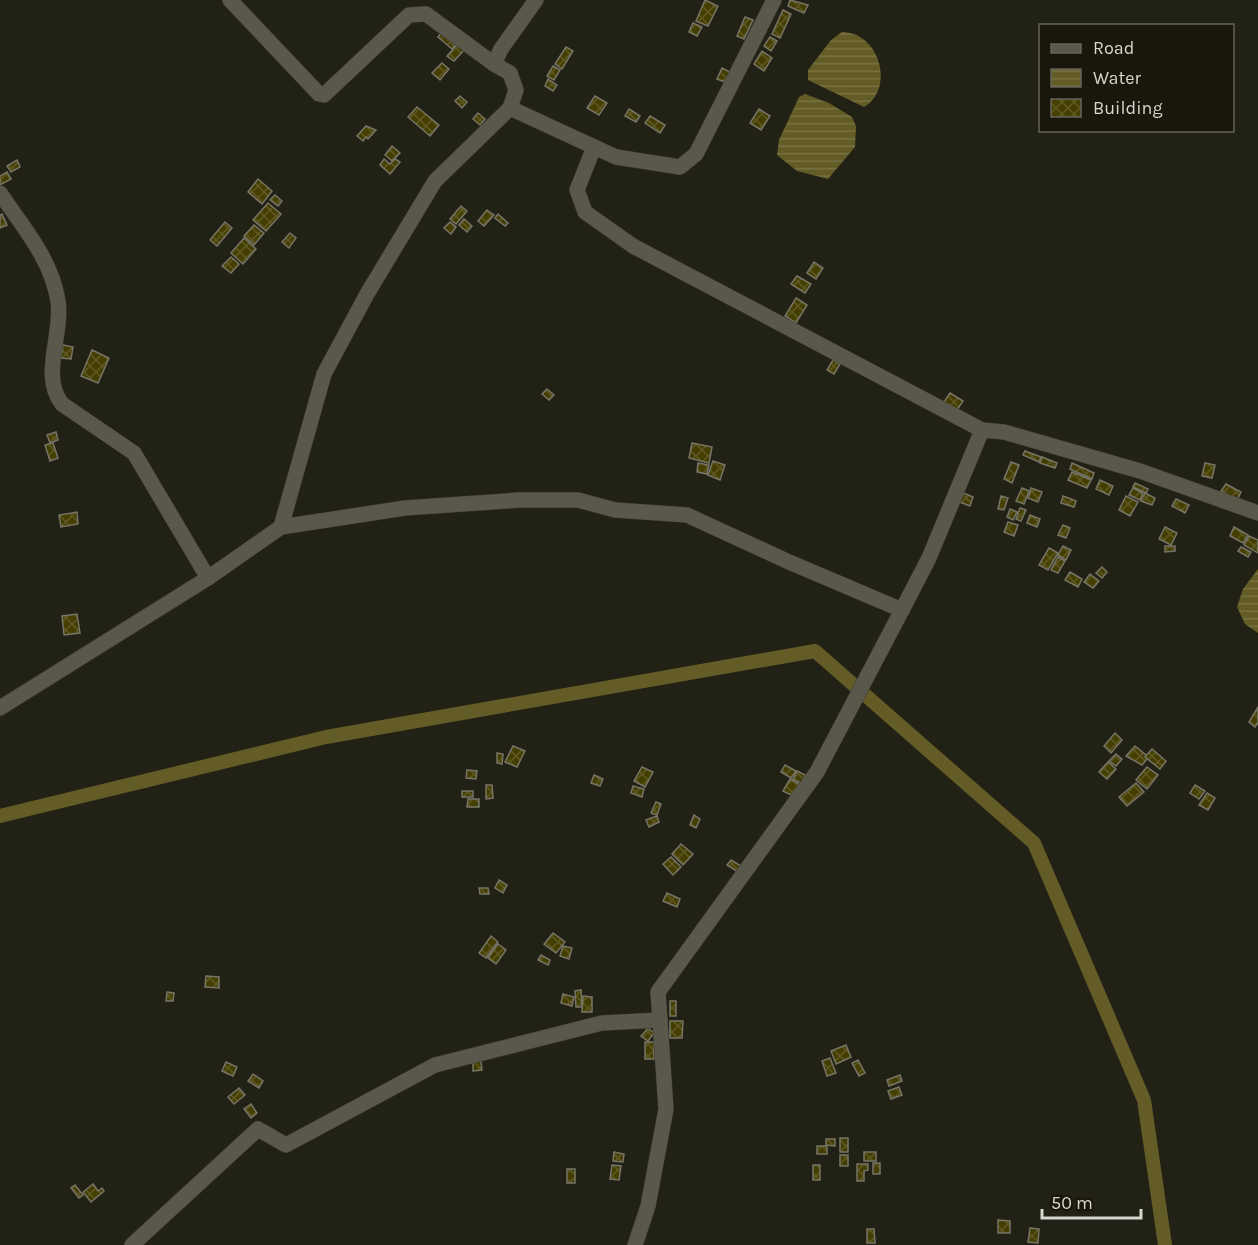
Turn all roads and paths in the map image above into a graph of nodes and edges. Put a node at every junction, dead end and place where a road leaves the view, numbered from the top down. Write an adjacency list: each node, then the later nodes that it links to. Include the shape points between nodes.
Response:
1 (230, 0): 4 (street, via 319,94 324,95 409,15 426,14)
2 (536, 0): 4 (street)
3 (774, 0): 6 (street, via 696,154 680,167 616,157)
4 (494, 64): 5 (street, via 510,73 516,90)
5 (510, 108): 6 (street); 10 (street, via 435,181 367,294 324,374)
6 (594, 147): 8 (street, via 577,190 585,212 633,246)
7 (0, 193): 11 (street, via 46,258 52,277 59,304 52,382 56,397 134,453)
8 (982, 430): 9 (street, via 1004,432 1140,471); 12 (street, via 929,558)
9 (1258, 513)
10 (281, 527): 11 (street); 12 (street, via 405,508 578,500 615,510 687,515)
11 (208, 578): 13 (street)
12 (902, 610): 14 (street, via 817,772 658,992)
13 (0, 708)
14 (660, 1020): 15 (street, via 602,1023 435,1065 286,1145 258,1129); 16 (street, via 666,1109 648,1206)
15 (132, 1245)
16 (635, 1245)

